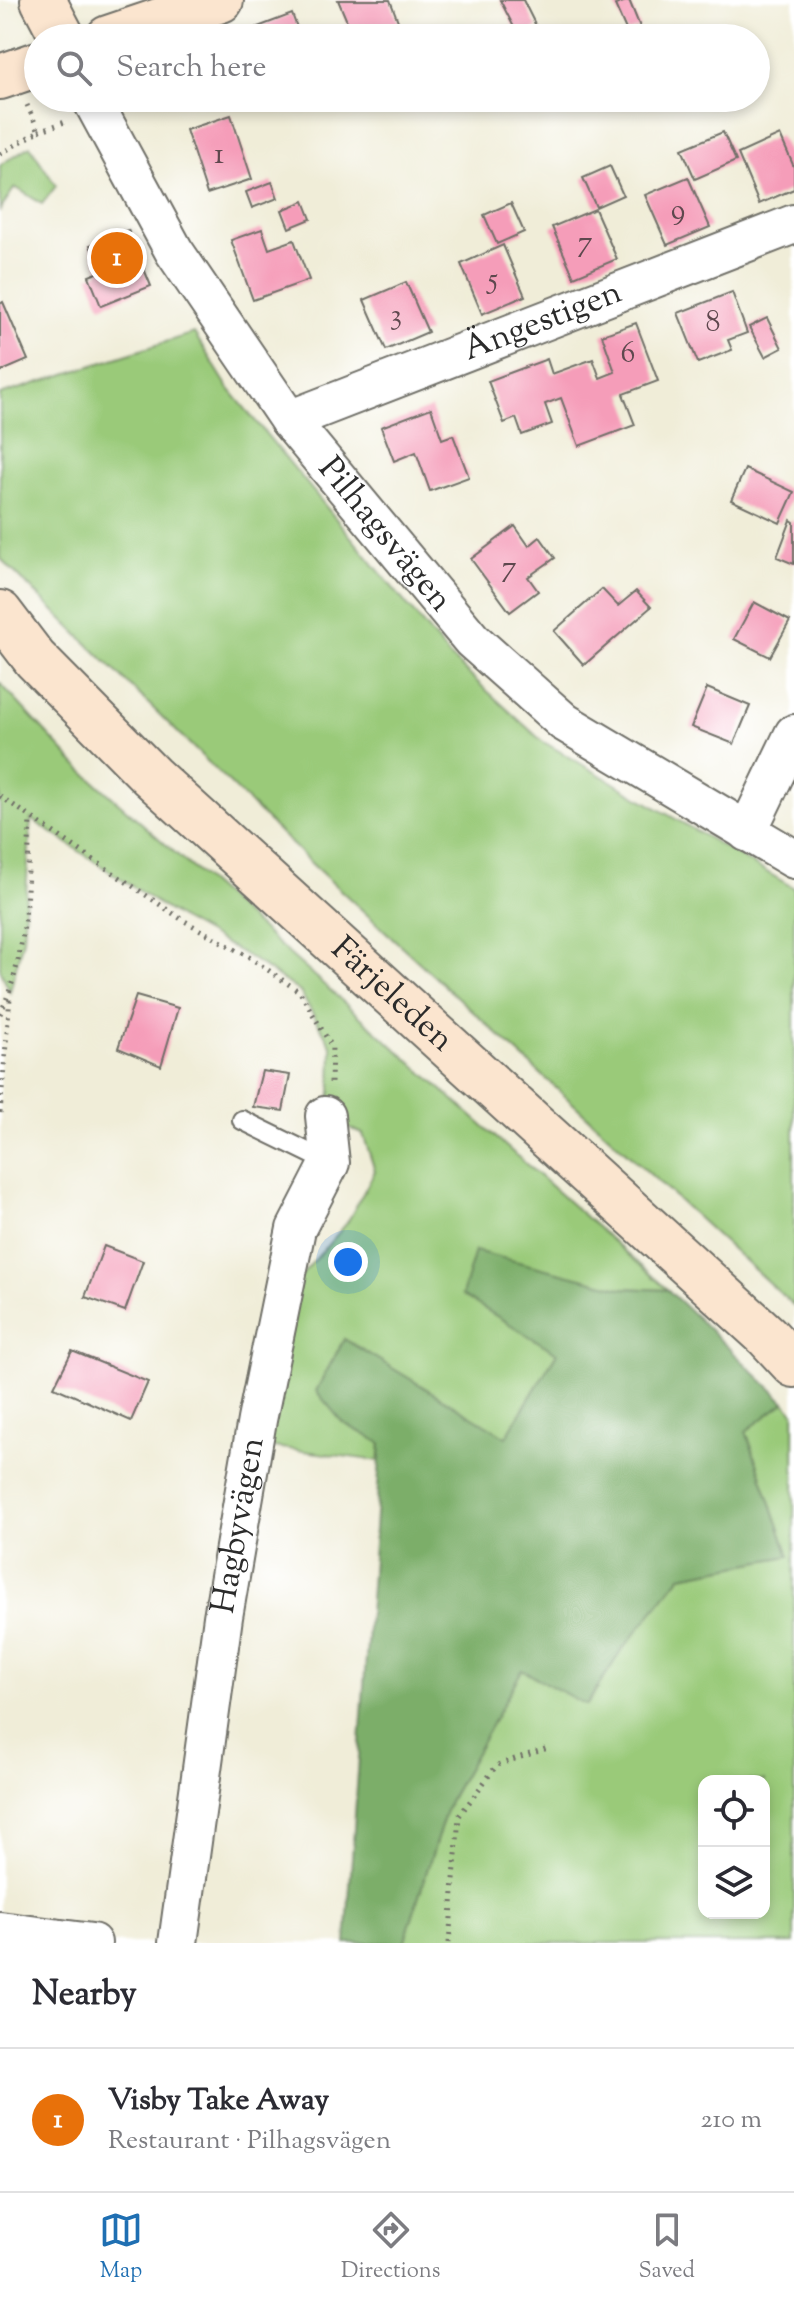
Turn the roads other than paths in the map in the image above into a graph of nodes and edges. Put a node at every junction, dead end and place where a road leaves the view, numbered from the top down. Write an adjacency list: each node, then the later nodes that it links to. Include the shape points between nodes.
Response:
1 (43, 0): 3 (main road)
2 (221, 0): 4 (main road)
3 (56, 24)
4 (150, 24)
5 (24, 69): 6 (main road)
6 (0, 77)
7 (99, 112): 9 (street, Pilhagsvägen, via 174,251)
8 (794, 224): 9 (street, Ängestigen)
9 (289, 420): 12 (street, Pilhagsvägen, via 472,640 564,722)
10 (0, 613): 17 (main road, Färjeleden, via 35,659 151,776)
11 (794, 734): 12 (street)
12 (747, 832): 13 (street, Pilhagsvägen)
13 (794, 859)
14 (325, 1116): 16 (street)
15 (242, 1120): 16 (lane)
16 (330, 1163): 20 (street, Hagbyvägen, via 296,1229 257,1420 223,1617)
17 (794, 1365)
18 (0, 1931): 19 (street)
19 (92, 1943)
20 (178, 1943)

